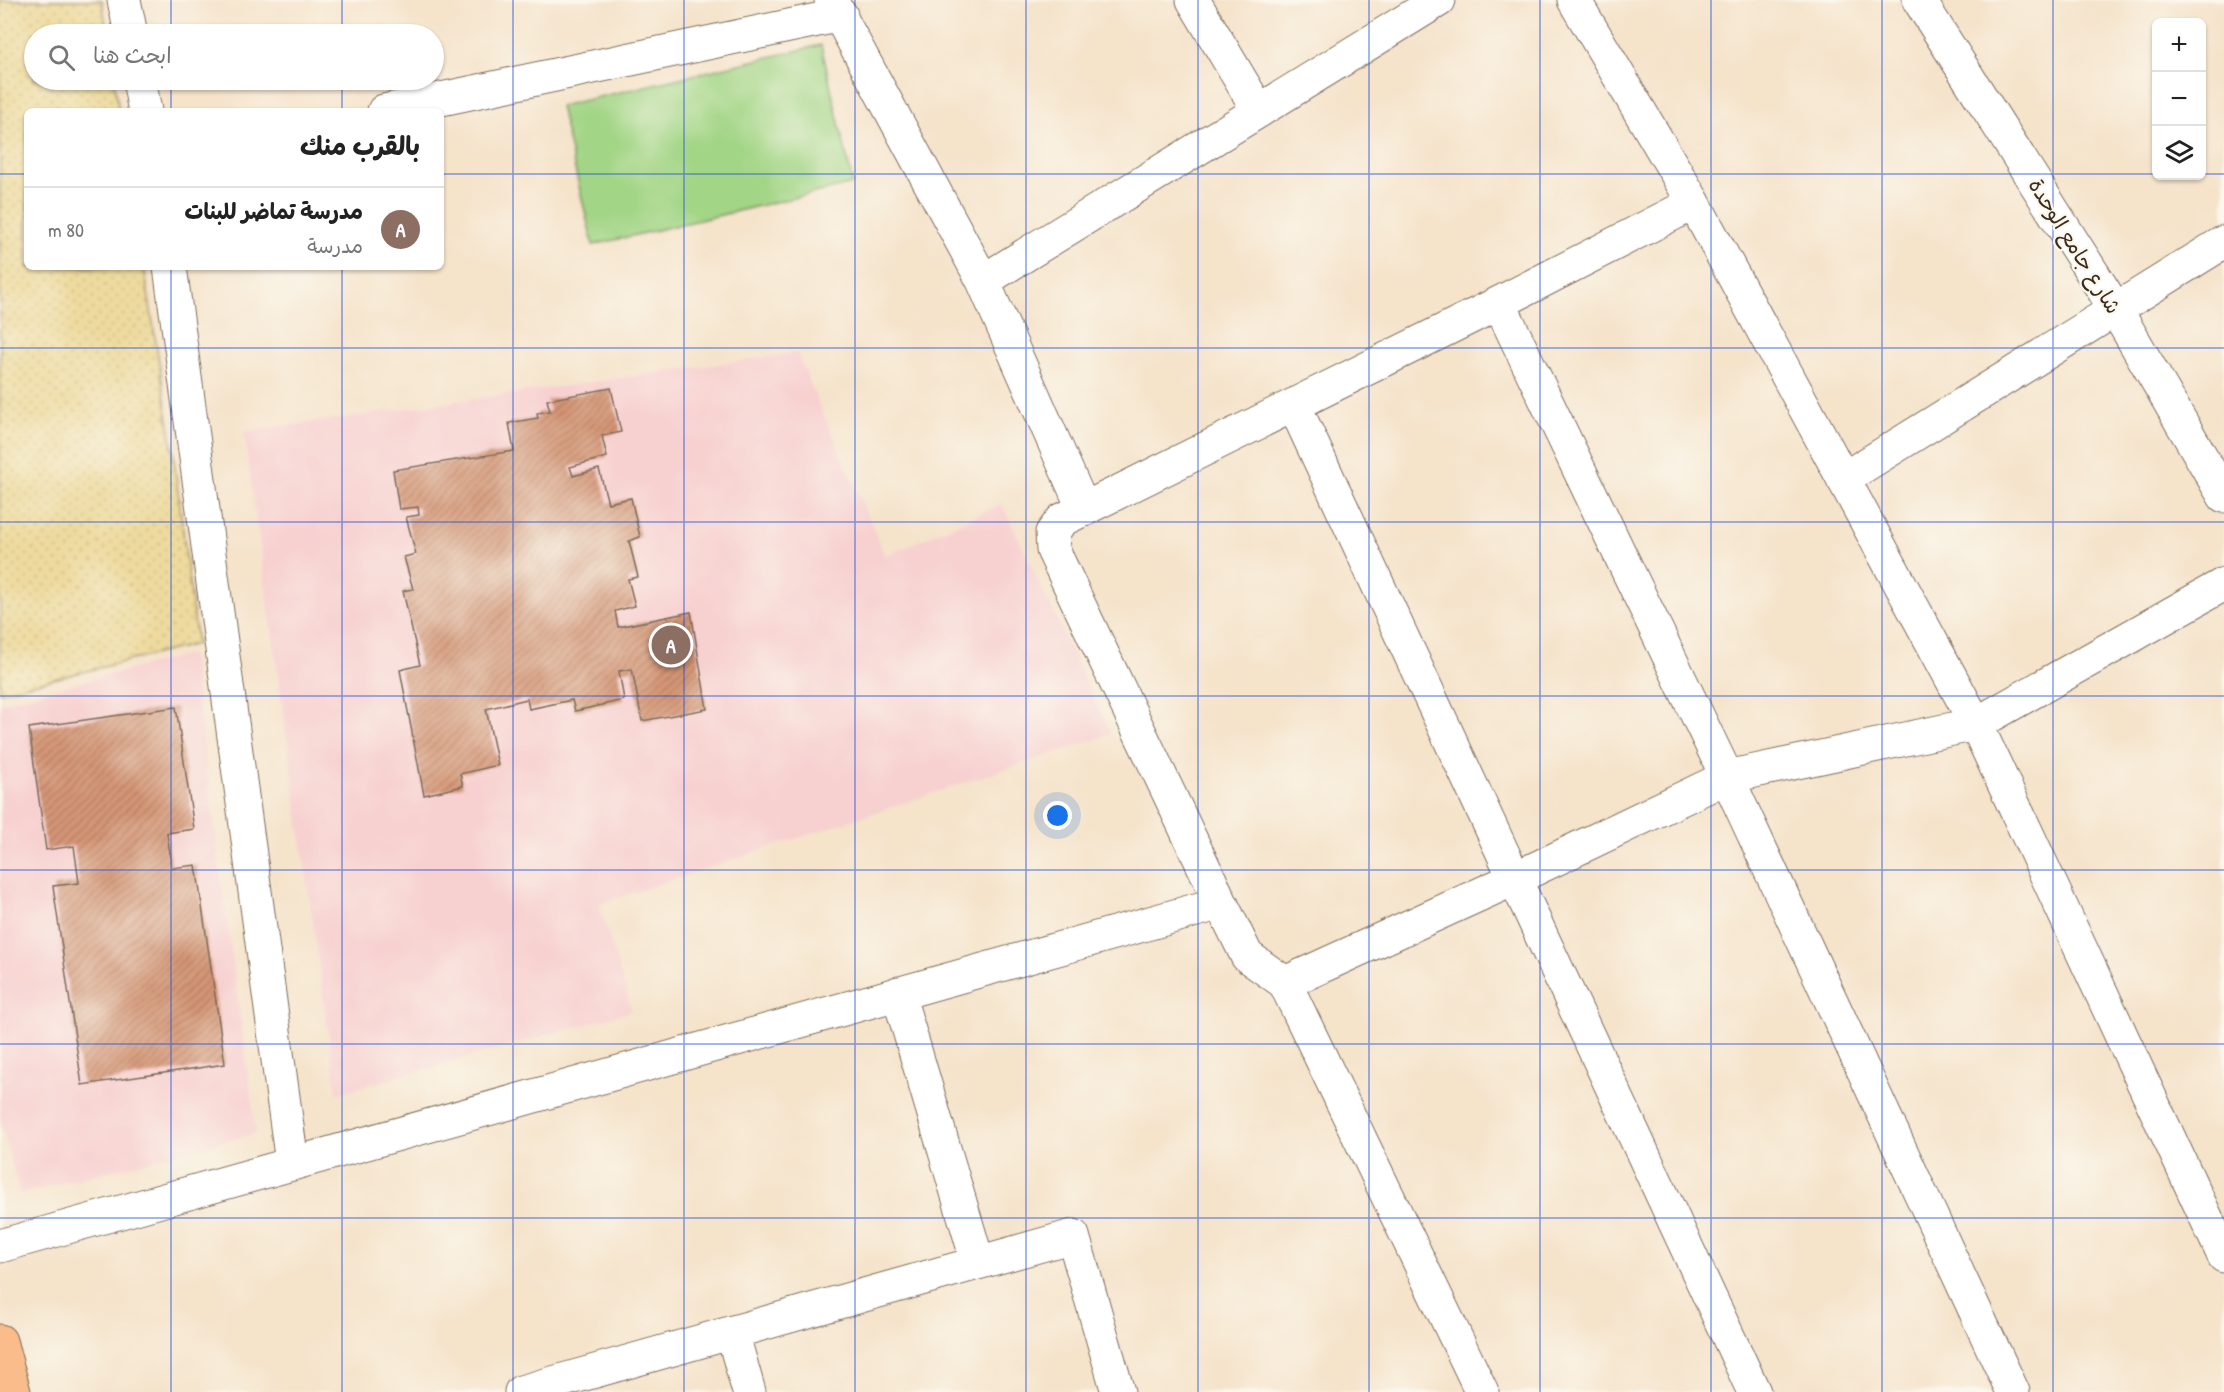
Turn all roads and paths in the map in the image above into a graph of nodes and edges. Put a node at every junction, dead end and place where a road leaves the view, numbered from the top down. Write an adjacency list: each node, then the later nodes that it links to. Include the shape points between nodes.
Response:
1 (124, 0): 7 (street)
2 (1194, 0): 11 (street)
3 (1439, 0): 11 (street)
4 (1574, 0): 12 (street)
5 (1919, 0): 17 (street, شارع جامع الوحدة)
6 (836, 8): 10 (street); 15 (street)
7 (128, 24)
8 (141, 90): 9 (street)
9 (145, 108)
10 (397, 108)
11 (1259, 111): 15 (street)
12 (1694, 203): 16 (street); 19 (street)
13 (2224, 242): 17 (street)
14 (170, 270): 29 (street)
15 (983, 281): 21 (street)
16 (1499, 303): 18 (street); 24 (street)
17 (2116, 310): 19 (street); 20 (street, شارع جامع الوحدة)
18 (1294, 405): 21 (street); 25 (street)
19 (1843, 479): 23 (street)
20 (2224, 496)
21 (1084, 510): 26 (street, via 1062,520 1052,534 1053,550)
22 (2224, 584): 23 (street)
23 (1976, 724): 24 (street); 31 (street)
24 (1727, 777): 25 (street); 41 (street)
25 (1516, 878): 27 (street); 40 (street)
26 (1221, 903): 27 (street, via 1247,956); 28 (street)
27 (1285, 983): 39 (street)
28 (898, 993): 29 (street); 32 (street)
29 (292, 1163): 30 (street)
30 (0, 1246)
31 (2224, 1256)
32 (978, 1263): 33 (street); 38 (street, via 1073,1236)
33 (732, 1332): 36 (street); 37 (street)
34 (0, 1341): 35 (main road)
35 (14, 1392)
36 (521, 1392)
37 (749, 1392)
38 (1118, 1392)
39 (1482, 1392)
40 (1754, 1392)
41 (2013, 1392)

